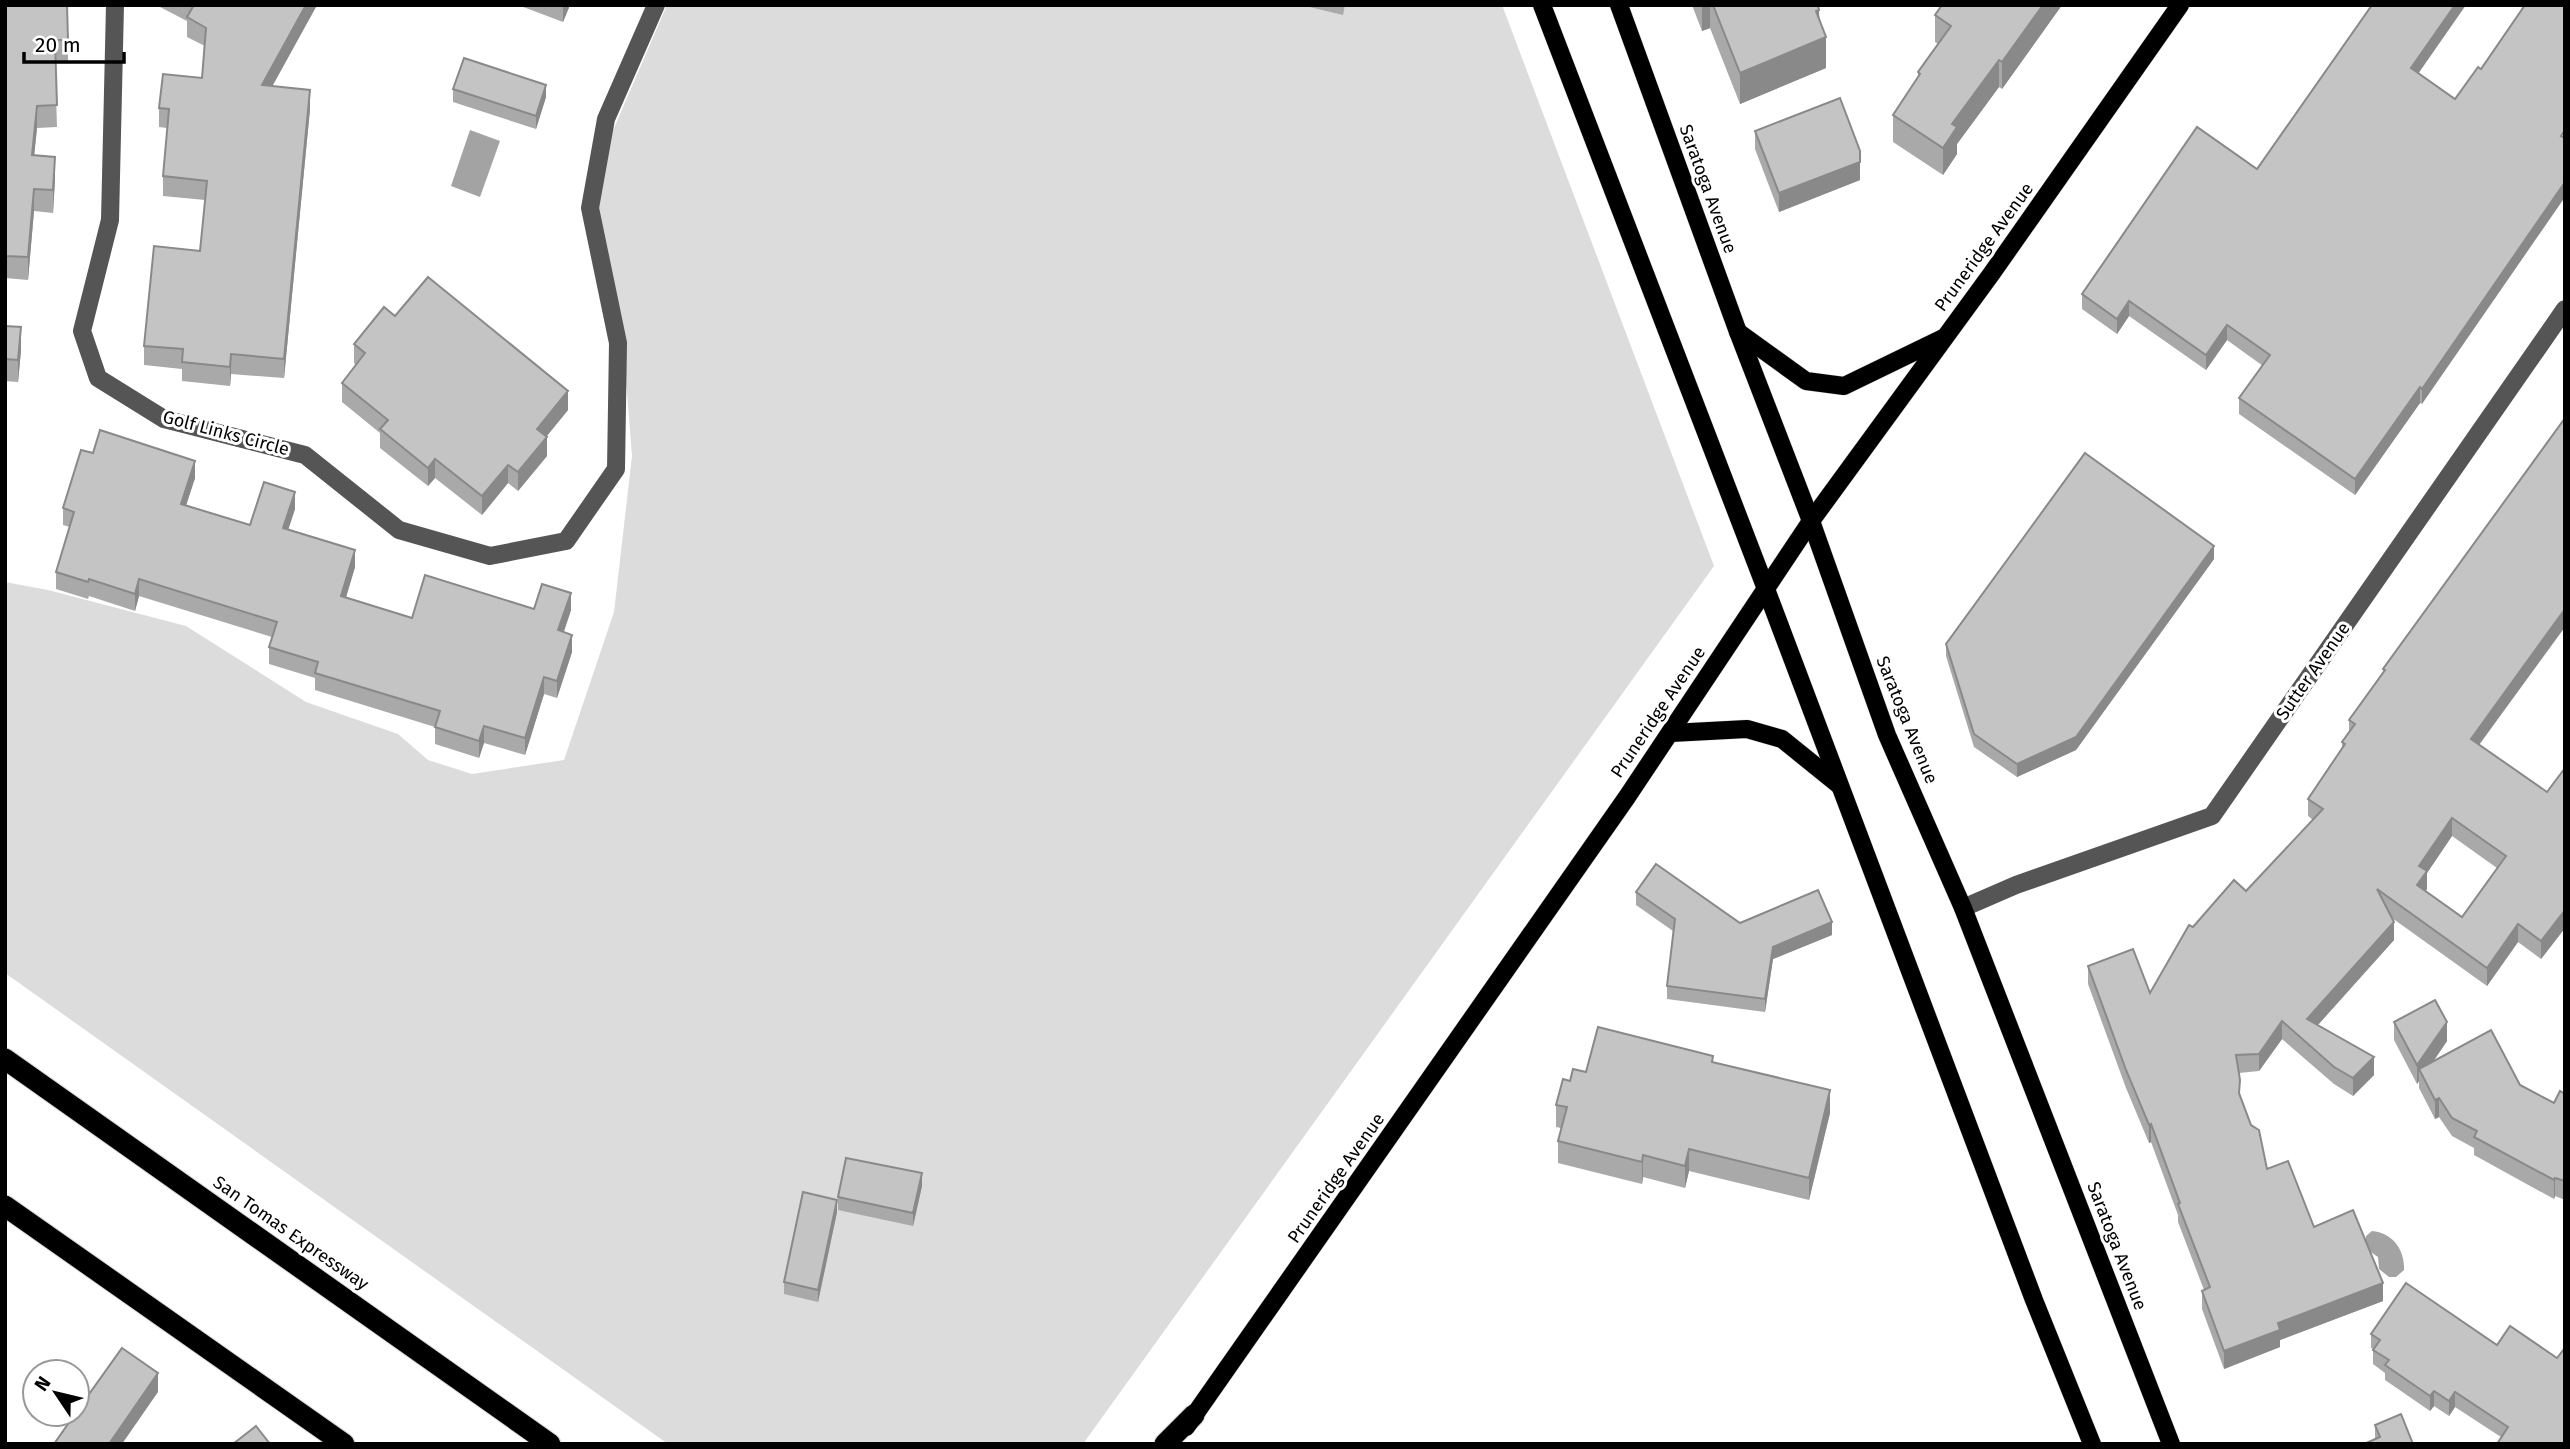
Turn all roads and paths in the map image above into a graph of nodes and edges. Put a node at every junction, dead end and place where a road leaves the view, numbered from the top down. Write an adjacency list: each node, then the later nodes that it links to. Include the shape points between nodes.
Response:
1 (115, 5): 2 (street, Golf Links Circle, via 110,220 82,331 98,378 164,419 305,455 399,530 490,556 566,541 616,469 618,343 590,208 606,119)
2 (656, 5)
3 (1542, 5): 10 (main road)
4 (1619, 5): 7 (main road, Saratoga Avenue)
5 (2180, 5): 8 (main road, Pruneridge Avenue)
6 (2565, 309): 13 (street, Sutter Avenue, via 2212,816)
7 (1738, 332): 8 (main road, via 1806,381 1844,386); 9 (main road, Saratoga Avenue)
8 (1946, 336): 9 (main road, Pruneridge Avenue)
9 (1811, 521): 10 (main road, Pruneridge Avenue); 13 (main road, Saratoga Avenue, via 1887,735)
10 (1766, 589): 11 (main road, Pruneridge Avenue); 12 (main road)
11 (1671, 733): 12 (main road, via 1746,729 1782,739); 16 (main road, Pruneridge Avenue)
12 (1839, 785): 21 (main road)
13 (1963, 908): 22 (main road, Saratoga Avenue)
14 (5, 1059): 18 (highway, San Tomas Expressway)
15 (5, 1206): 17 (highway)
16 (1194, 1415): 19 (highway); 20 (main road, Pruneridge Avenue)
17 (344, 1444)
18 (550, 1444)
19 (1165, 1444)
20 (1174, 1444)
21 (2092, 1444)
22 (2171, 1444)

